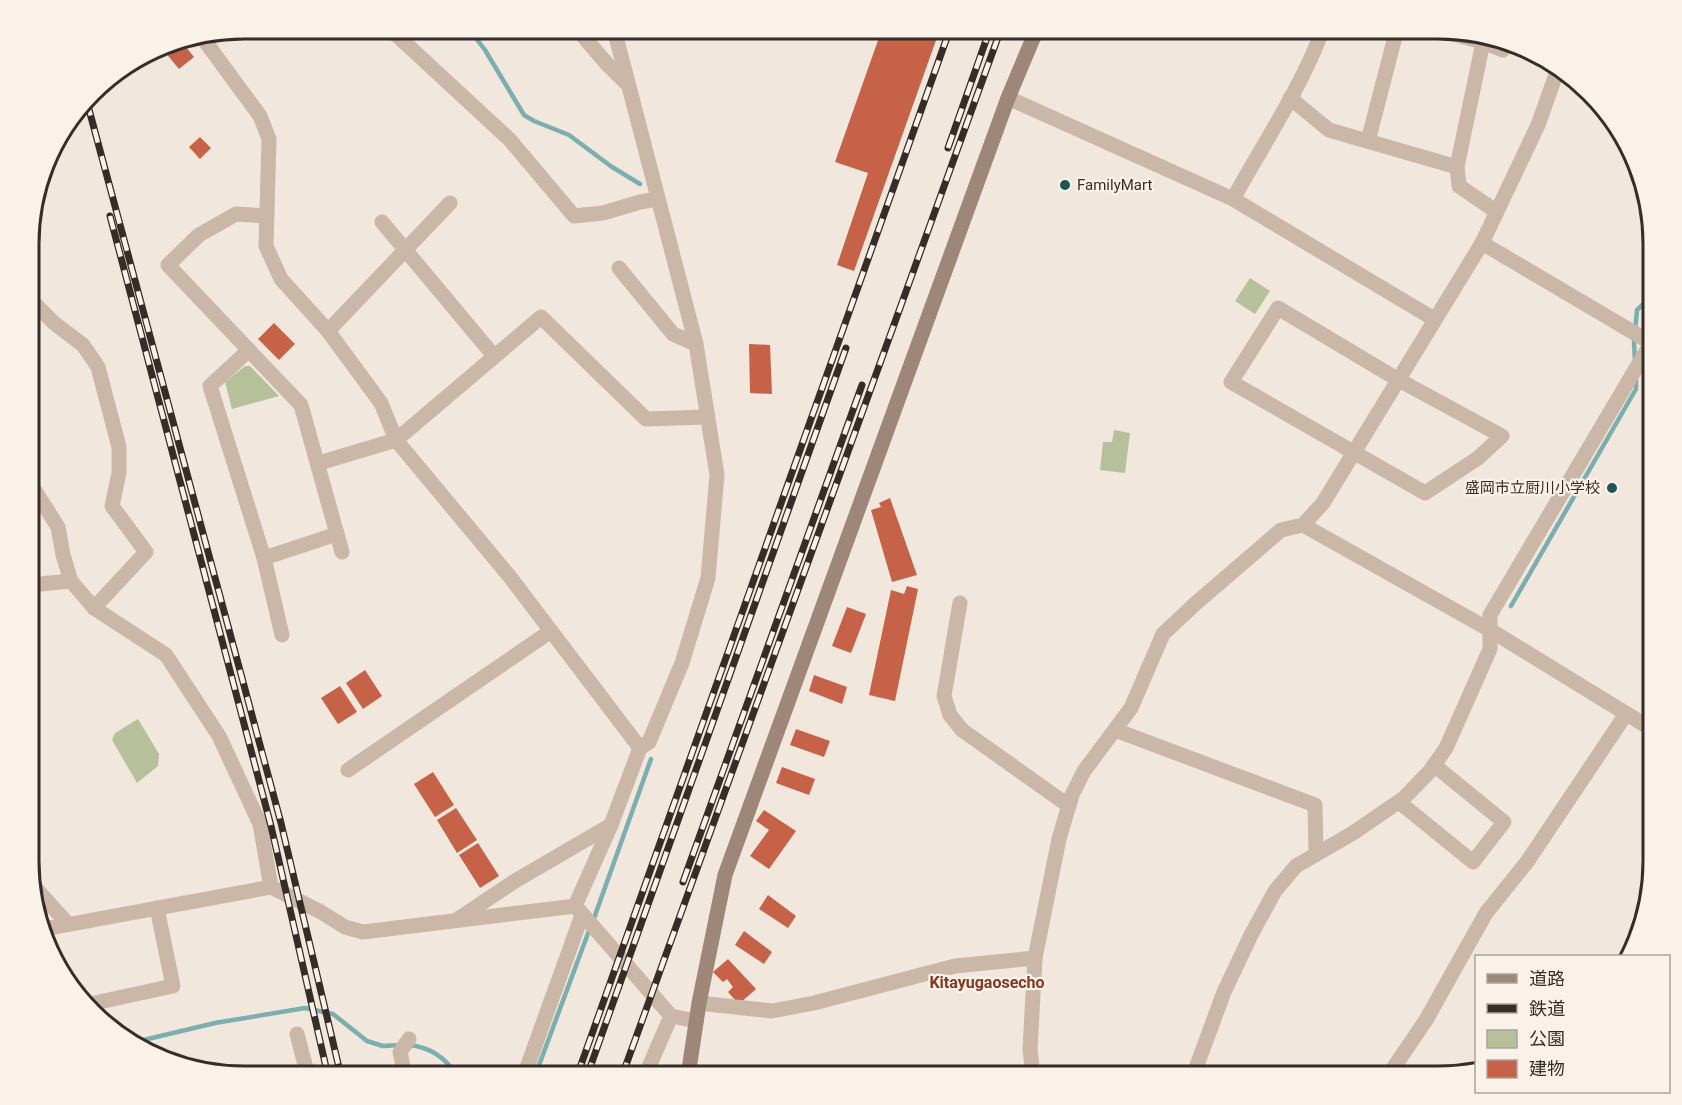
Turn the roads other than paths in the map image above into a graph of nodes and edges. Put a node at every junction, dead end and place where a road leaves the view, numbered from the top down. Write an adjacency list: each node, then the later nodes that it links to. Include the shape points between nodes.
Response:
1 (402, 39): 15 (street, via 510,140 574,216)
2 (586, 39): 10 (street)
3 (617, 39): 10 (street)
4 (1032, 39): 11 (street)
5 (1319, 39): 12 (street)
6 (1394, 39): 13 (street)
7 (206, 43): 19 (street, via 260,116 270,139)
8 (1483, 44): 14 (street)
9 (1555, 76): 18 (street, via 1538,125)
10 (628, 85): 15 (street)
11 (1008, 98): 16 (street); 68 (street, via 725,875)
12 (1290, 98): 13 (street, via 1329,130); 16 (street)
13 (1368, 141): 14 (street)
14 (1457, 167): 18 (street, via 1459,186)
15 (658, 199): 28 (street)
16 (1233, 199): 25 (street)
17 (450, 203): 22 (street)
18 (1497, 212): 21 (street)
19 (267, 216): 26 (street, via 266,246 281,279); 29 (street, via 236,214 200,235 168,265)
20 (382, 222): 22 (street)
21 (1482, 243): 25 (street); 27 (street)
22 (405, 252): 26 (street); 30 (street)
23 (619, 268): 28 (street, via 673,334)
24 (39, 307): 45 (street, via 83,345 98,367 119,447 119,473 111,506 146,552)
25 (1434, 319): 32 (street)
26 (328, 331): 34 (street, via 381,403)
27 (1643, 339)
28 (696, 344): 33 (street)
29 (249, 350): 36 (street, via 301,405); 41 (street, via 210,386)
30 (494, 356): 33 (street, via 541,317 646,419); 34 (street)
31 (1643, 359): 46 (street, via 1498,600 1490,615)
32 (1397, 379): 35 (street); 35 (street, via 1502,436 1478,458 1425,493); 35 (street, via 1278,308 1231,382)
33 (707, 417): 52 (street, via 717,475 708,578 682,663 649,742)
34 (396, 440): 36 (street); 47 (street)
35 (1353, 453): 38 (street, via 1323,503)
36 (319, 463): 39 (street)
37 (39, 497): 42 (street, via 58,527)
38 (1303, 525): 46 (street); 51 (street, via 1281,530 1163,634 1131,708)
39 (337, 534): 40 (street); 41 (street)
40 (342, 552)
41 (264, 558): 48 (street)
42 (71, 582): 43 (street); 45 (street)
43 (39, 584)
44 (960, 603): 56 (street, via 944,696 950,716 962,730)
45 (94, 608): 59 (street, via 166,655 219,736 260,824)
46 (1490, 630): 49 (street); 53 (street, via 1490,649 1446,748)
47 (551, 631): 52 (street); 54 (street)
48 (282, 635)
49 (1626, 714): 50 (street); 80 (street, via 1527,862 1486,913 1426,1020)
50 (1643, 724)
51 (1115, 730): 56 (street, via 1084,771); 58 (street, via 1315,806)
52 (640, 748): 57 (street)
53 (1434, 765): 55 (street); 55 (street, via 1504,822 1473,862)
54 (348, 770)
55 (1399, 802): 58 (street)
56 (1069, 806): 66 (street)
57 (611, 825): 62 (street); 63 (street)
58 (1316, 854): 79 (street, via 1296,866 1275,891 1224,992)
59 (272, 887): 61 (street); 63 (street, via 345,927 363,932)
60 (42, 896): 64 (street)
61 (157, 908): 64 (street); 67 (street, via 173,986)
62 (579, 910): 63 (street); 69 (street); 75 (street)
63 (453, 922)
64 (68, 924): 65 (street)
65 (50, 927)
66 (1035, 958): 68 (street, via 955,966 772,1011); 78 (street)
67 (96, 1003)
68 (699, 1003): 70 (street)
69 (671, 1016): 70 (street); 76 (street)
70 (696, 1022): 77 (street)
71 (297, 1034): 73 (street)
72 (404, 1046): 74 (street)
73 (305, 1066)
74 (405, 1066)
75 (527, 1066)
76 (649, 1066)
77 (689, 1066)
78 (1031, 1066)
79 (1197, 1066)
80 (1395, 1066)

